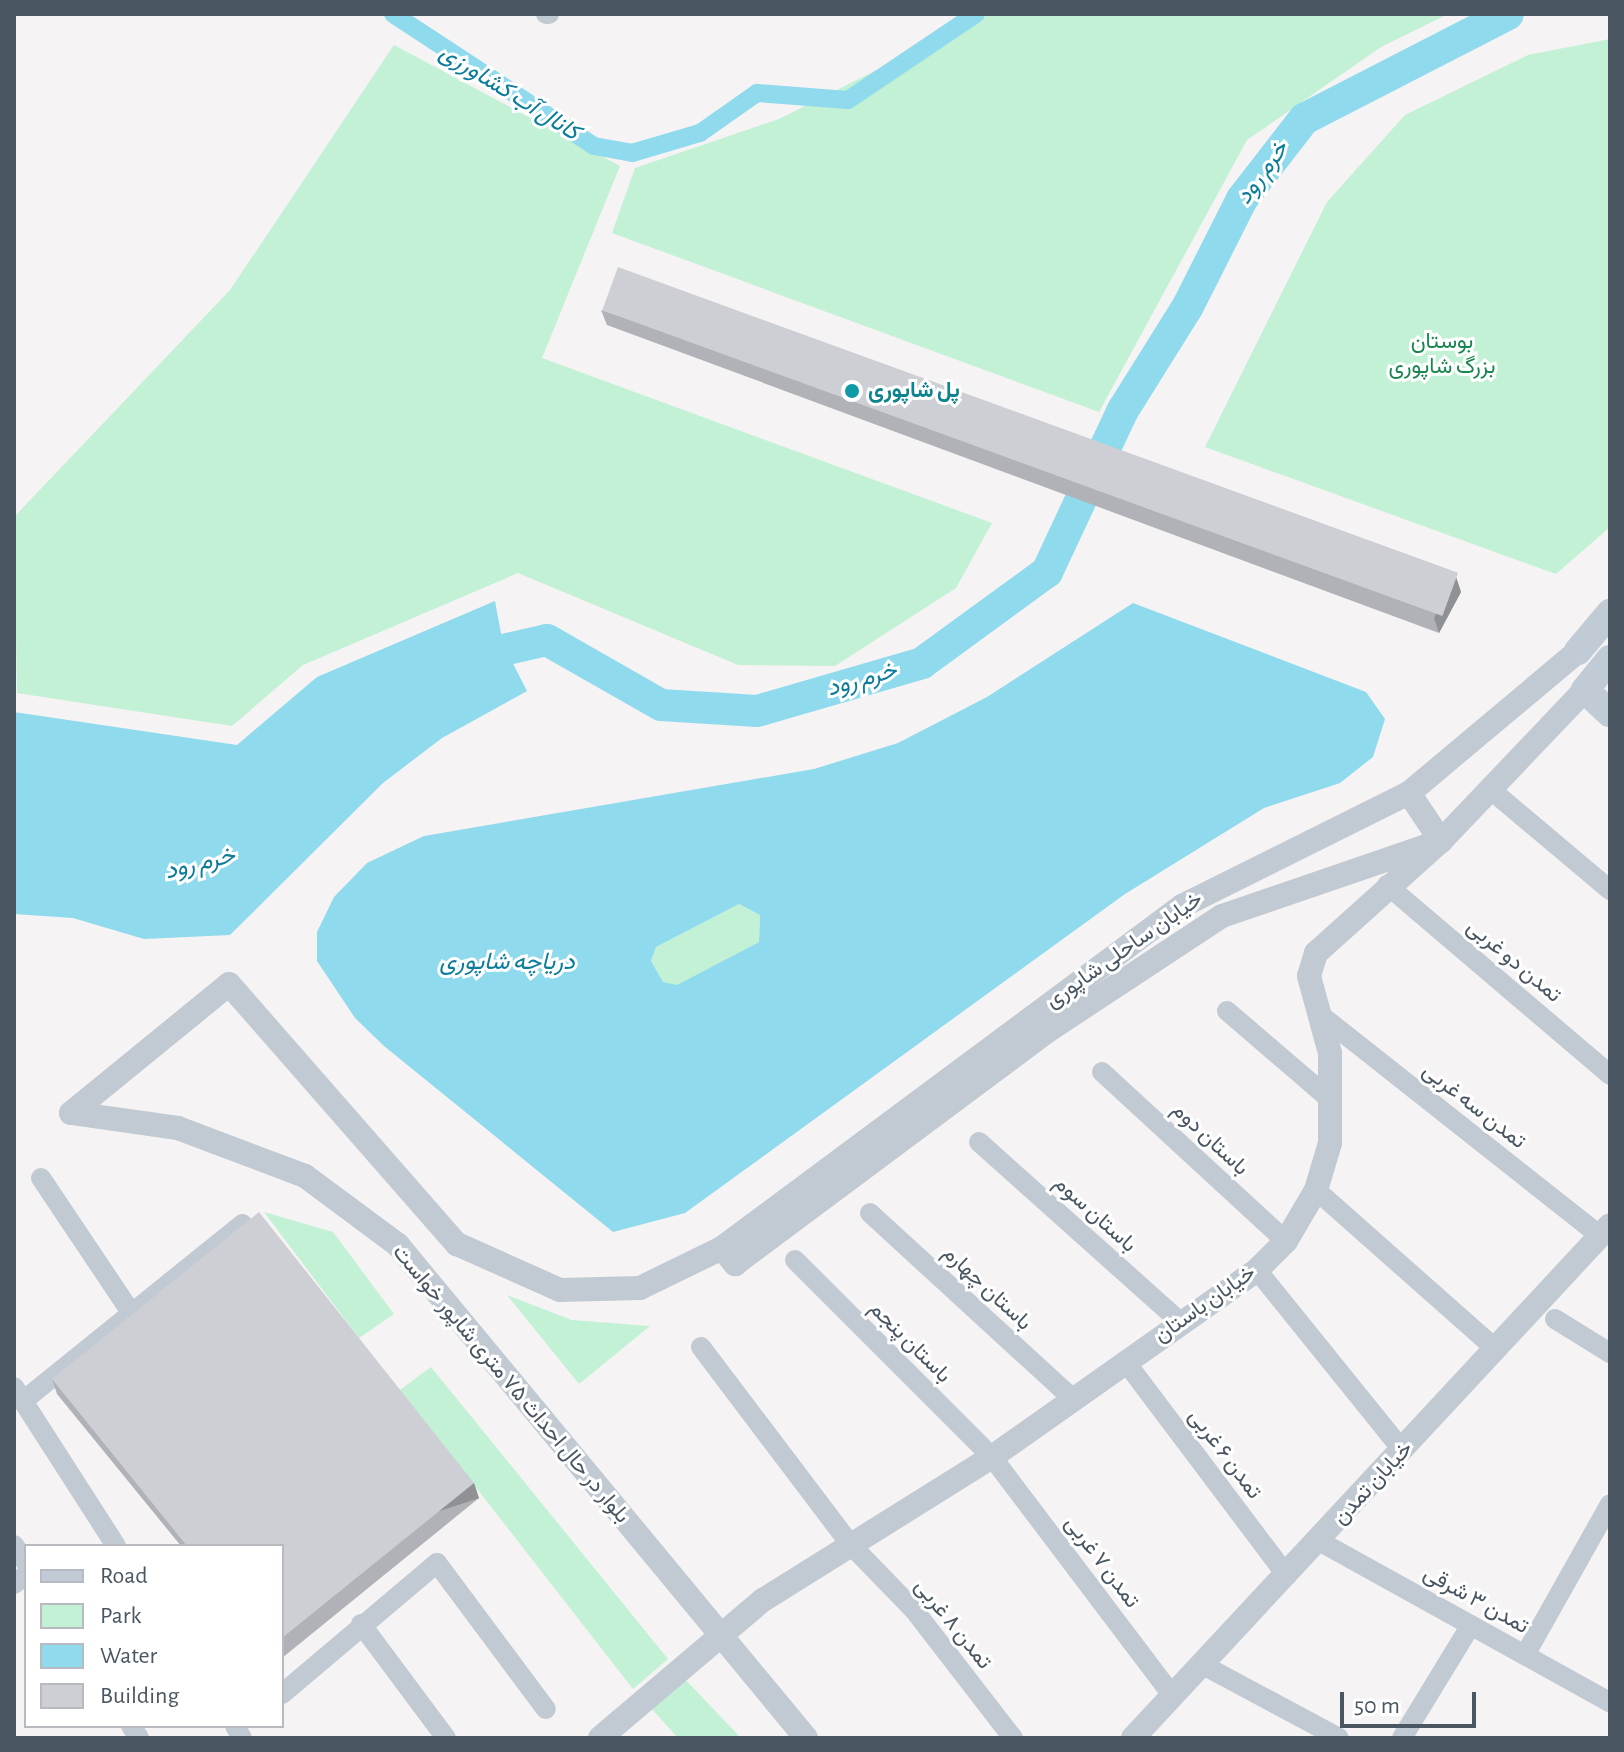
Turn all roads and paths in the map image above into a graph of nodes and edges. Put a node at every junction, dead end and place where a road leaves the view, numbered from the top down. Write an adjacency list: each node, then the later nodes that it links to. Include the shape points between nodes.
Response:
1 (1610, 613): 2 (main road, خیابان ساحلی شاپوری)
2 (1578, 651): 7 (street, خیابان ساحلی شاپوری)
3 (1610, 659): 4 (main road, خیابان ساحلی شاپوری)
4 (1585, 690): 5 (main road); 6 (street, خیابان ساحلی شاپوری)
5 (1610, 713)
6 (1490, 789): 8 (street, خیابان ساحلی شاپوری); 10 (street)
7 (1409, 793): 8 (street); 13 (street, خیابان ساحلی شاپوری, via 1182,906)
8 (1441, 841): 9 (street, خیابان باستان); 13 (street, خیابان ساحلی شاپوری, via 1222,916)
9 (1387, 885): 12 (street, خیابان باستان, via 1316,953 1309,976); 15 (street, تمدن دو غربی)
10 (1610, 890)
11 (1227, 1011): 16 (street)
12 (1318, 1013): 16 (street, خیابان باستان, via 1330,1053); 22 (street, تمدن سه غربی)
13 (1042, 1022): 24 (street, خیابان ساحلی شاپوری)
14 (1102, 1072): 23 (street, باستان دوم)
15 (1610, 1075)
16 (1332, 1101): 19 (street, خیابان باستان, via 1330,1143)
17 (979, 1142): 29 (street, باستان سوم)
18 (41, 1178): 27 (street)
19 (1316, 1190): 23 (street, خیابان باستان); 31 (street)
20 (870, 1213): 35 (street, باستان چهارم)
21 (242, 1224): 27 (street)
22 (1605, 1230): 31 (street, خیابان تمدن)
23 (1286, 1241): 26 (street, خیابان باستان)
24 (728, 1256): 45 (street, بلوار در حال احداث ۷۵ متری شاپور خواست, via 640,1288 560,1290 457,1244 229,984 71,1113 178,1128 305,1176 398,1245)
25 (795, 1260): 37 (street, باستان پنجم)
26 (1257, 1270): 29 (street, خیابان باستان); 36 (street)
27 (132, 1314): 34 (street)
28 (1555, 1319): 32 (street)
29 (1179, 1321): 33 (street, خیابان باستان)
30 (701, 1347): 41 (street, تمدن ۸ غربی)
31 (1496, 1349): 36 (street, خیابان تمدن)
32 (1610, 1353)
33 (1125, 1361): 35 (street, خیابان باستان); 42 (street, تمدن ۶ غربی)
34 (18, 1394): 40 (street)
35 (1072, 1398): 37 (street, خیابان باستان)
36 (1402, 1450): 39 (street, خیابان تمدن)
37 (992, 1457): 41 (street, خیابان باستان); 49 (street, تمدن ۷ غربی)
38 (1610, 1504): 46 (street)
39 (1319, 1541): 42 (street, خیابان تمدن); 44 (street, تمدن ۳ شرقی)
40 (115, 1544)
41 (850, 1544): 45 (street, خیابان باستان); 55 (street, تمدن ۸ غربی, via 914,1610)
42 (1287, 1576): 47 (street, خیابان تمدن)
43 (361, 1624): 48 (street); 51 (street, via 437,1563); 52 (street)
44 (1471, 1625): 46 (street, تمدن ۳ شرقی); 58 (street)
45 (718, 1636): 53 (street, خیابان باستان); 54 (street, بلوار در حال احداث ۷۵ متری شاپور خواست)
46 (1525, 1655): 50 (street, تمدن ۳ شرقی)
47 (1203, 1665): 49 (street, خیابان تمدن); 57 (street)
48 (284, 1692)
49 (1173, 1696): 56 (street, خیابان تمدن)
50 (1610, 1702)
51 (546, 1709)
52 (446, 1738)
53 (600, 1738)
54 (806, 1738)
55 (1013, 1738)
56 (1133, 1738)
57 (1339, 1738)
58 (1402, 1738)

